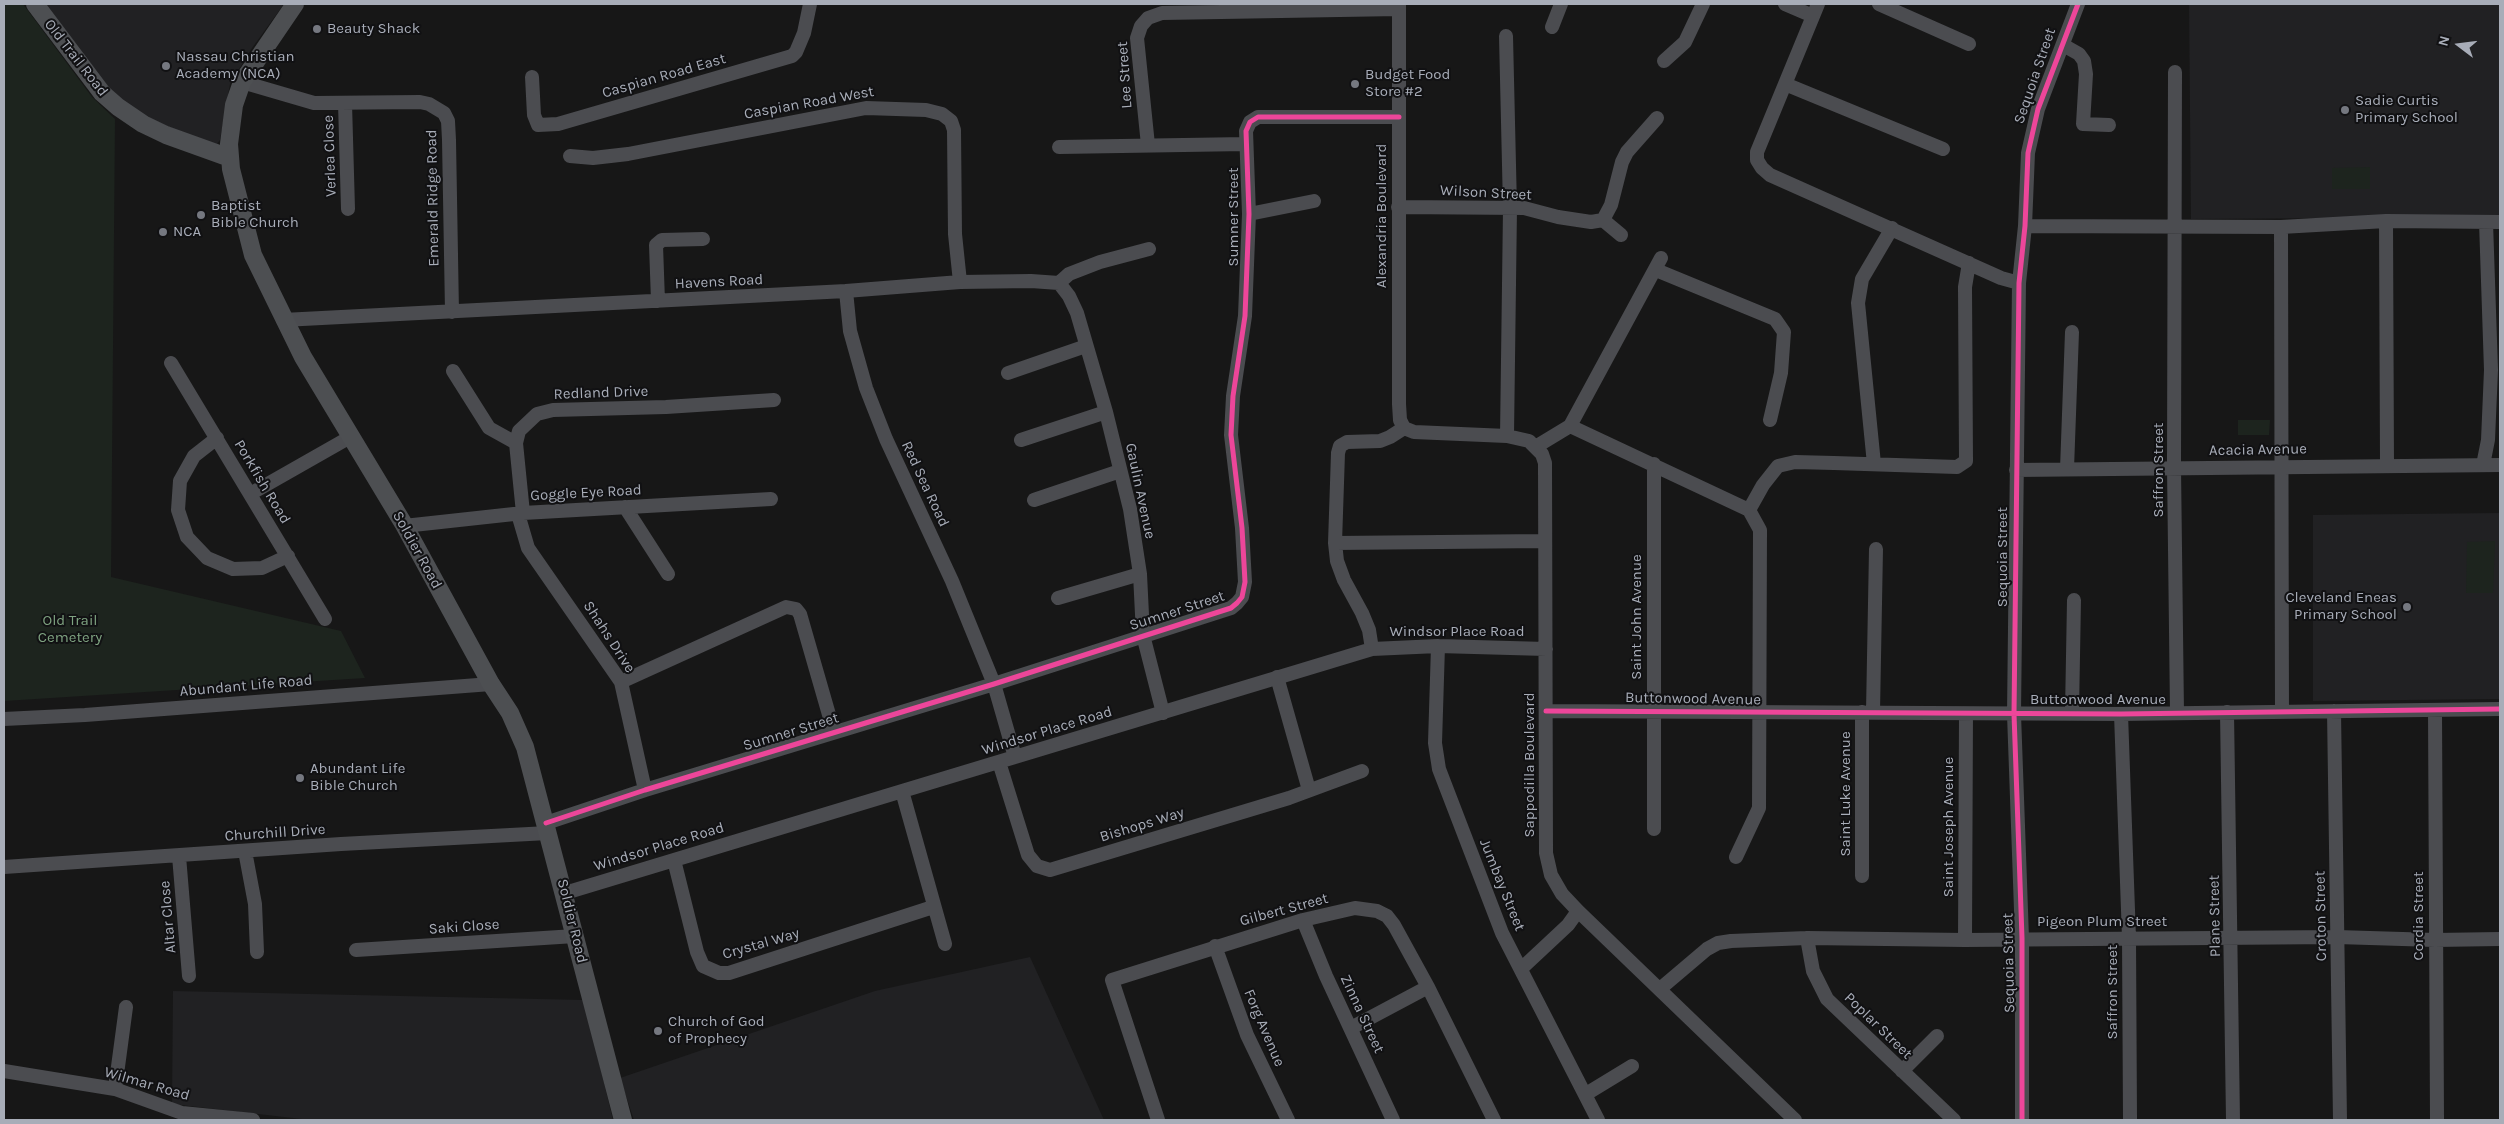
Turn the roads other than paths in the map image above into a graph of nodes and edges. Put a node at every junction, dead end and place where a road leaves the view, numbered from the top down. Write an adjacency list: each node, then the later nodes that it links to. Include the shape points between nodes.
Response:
1 (35, 4): 29 (main road, Old Trail Road, via 102,93 118,107 166,135)
2 (296, 4): 18 (main road, Soldier Road)
3 (810, 4): 17 (street, Caspian Road East, via 804,33 792,56 558,124 538,125 534,116)
4 (1561, 4): 11 (street)
5 (1703, 4): 15 (street, via 1685,42)
6 (1785, 4): 10 (street)
7 (1878, 4): 13 (street)
8 (2078, 4): 14 (street, Sequoia Street)
9 (1399, 6): 21 (street, Alexandria Boulevard); 25 (street, Lee Street, via 1162,13 1148,18 1141,26 1137,50)
10 (1816, 10): 19 (street)
11 (1552, 27)
12 (1506, 36): 33 (street)
13 (1969, 44)
14 (2063, 45): 23 (street, via 2079,54 2084,61 2083,124); 38 (street, Sequoia Street, via 2038,109 2028,153)
15 (1664, 61)
16 (2175, 72): 39 (street, Saffron Street)
17 (532, 77)
18 (242, 82): 20 (street, Emerald Ridge Road, via 314,103); 29 (main road, Soldier Road, via 233,111)
19 (1785, 84): 27 (street); 41 (street, via 1757,152 1762,168)
20 (345, 103): 32 (street, Verlea Close); 51 (street, Emerald Ridge Road, via 420,102 444,112 449,140)
21 (1398, 116): 24 (street, Sumner Street, via 1258,118 1247,126); 31 (street, Alexandria Boulevard)
22 (1657, 118): 35 (street, via 1627,152 1611,205)
23 (2109, 125)
24 (1246, 144): 25 (street); 34 (street, Sumner Street)
25 (1148, 145): 26 (street)
26 (1059, 147)
27 (1943, 149)
28 (570, 156): 46 (street, Caspian Road West, via 594,158 628,154 866,108 926,110 942,114 951,121 954,130 955,234)
29 (230, 158): 52 (main road, Soldier Road, via 253,255)
30 (1314, 201): 34 (street)
31 (1398, 207): 33 (street, Wilson Street); 62 (street, Alexandria Boulevard, via 1399,404)
32 (348, 208)
33 (1510, 208): 35 (street, Wilson Street, via 1591,222); 64 (street)
34 (1248, 214): 95 (street, Sumner Street, via 1245,316 1233,396 1231,435 1242,528 1244,590 1231,608)
35 (1603, 220): 42 (street)
36 (2386, 222): 37 (street); 40 (street); 72 (street)
37 (2493, 222): 73 (street, via 2491,370 2488,440)
38 (2025, 226): 39 (street); 47 (street, Sequoia Street)
39 (2175, 227): 40 (street); 75 (street, Saffron Street)
40 (2281, 227): 74 (street)
41 (1892, 228): 45 (street); 70 (street, via 1862,279 1858,303)
42 (1621, 235)
43 (703, 239): 50 (street, via 662,240 656,245)
44 (1149, 249): 48 (street, via 1068,274)
45 (1969, 263): 47 (street); 70 (street, via 1965,287 1966,461 1957,467)
46 (960, 282): 48 (street, Havens Road, via 1041,281); 49 (street, Havens Road)
47 (2019, 283): 77 (street, Sequoia Street)
48 (1059, 284): 54 (street, Gaulin Avenue, via 1069,296)
49 (846, 291): 50 (street, Havens Road); 102 (street, Red Sea Road, via 850,330 866,388)
50 (658, 301): 51 (street, Havens Road)
51 (452, 312): 52 (street, Havens Road)
52 (283, 320): 63 (main road, Soldier Road)
53 (2072, 332): 76 (street)
54 (1086, 346): 57 (street); 59 (street, Gaulin Avenue)
55 (172, 363): 65 (street, Porkfish Road)
56 (453, 371): 67 (street, via 489,428)
57 (1008, 373)
58 (774, 400): 67 (street, Redland Drive, via 553,410 537,414 527,422 519,431)
59 (1106, 412): 66 (street); 78 (street, Gaulin Avenue)
60 (1770, 420): 61 (street, via 1781,373 1784,332 1775,319 1659,264)
61 (1570, 426): 68 (street); 69 (street)
62 (1404, 428): 64 (street, via 1414,432); 87 (street, via 1380,440 1347,442 1340,446)
63 (352, 436): 79 (street); 85 (main road, Soldier Road)
64 (1507, 436): 68 (street)
65 (217, 438): 79 (street, Porkfish Road); 89 (street, via 194,456 180,481 178,510 187,537 207,558 233,569 262,568)
66 (1021, 440)
67 (516, 443): 84 (street)
68 (1537, 446): 86 (street, Sappodilla Boulevard, via 1545,463)
69 (1654, 464): 83 (street); 104 (street, Saint John Avenue)
70 (1874, 464): 83 (street, via 1795,462 1778,466)
71 (2500, 464): 73 (street, Acacia Avenue)
72 (2387, 465): 73 (street, Acacia Avenue); 74 (street, Acacia Avenue)
73 (2483, 465)
74 (2282, 466): 75 (street, Acacia Avenue); 112 (street)
75 (2174, 467): 76 (street, Acacia Avenue); 110 (street, Saffron Street)
76 (2067, 469): 77 (street, Acacia Avenue)
77 (2016, 470): 116 (street, Sequoia Street)
78 (1120, 471): 81 (street); 91 (street, Gaulin Avenue, via 1130,509)
79 (250, 494): 89 (street, Porkfish Road)
80 (770, 499): 82 (street, Goggle Eye Road)
81 (1034, 500)
82 (624, 508): 84 (street, Goggle Eye Road); 90 (street)
83 (1749, 510): 114 (street, via 1760,530)
84 (520, 514): 85 (street, Goggle Eye Road); 100 (street, Shahs Drive, via 528,548)
85 (404, 526): 101 (main road, Soldier Road)
86 (1546, 541): 87 (street); 98 (street, Sappodilla Boulevard)
87 (1335, 543): 97 (street, via 1336,561 1369,630)
88 (1876, 549): 108 (street, Saint Luke Avenue)
89 (288, 556): 94 (street, Porkfish Road)
90 (668, 574)
91 (1140, 574): 92 (street); 95 (street, Gaulin Avenue)
92 (1058, 598)
93 (2074, 600): 109 (street)
94 (325, 619)
95 (1143, 635): 102 (street, Sumner Street); 113 (street, Gaulin Avenue)
96 (1438, 646): 97 (street, Windsor Place Road); 98 (street, Windsor Place Road); 151 (street, Jumbay Street, via 1436,756 1502,933)
97 (1372, 649): 99 (street, Windsor Place Road)
98 (1546, 649): 105 (street, Sappodilla Boulevard)
99 (1277, 677): 113 (street, Windsor Place Road); 124 (street)
100 (621, 682): 119 (street, via 786,607 796,609); 123 (street, Shahs Drive)
101 (491, 684): 118 (street, Abundant Life Road); 126 (main road, Soldier Road, via 510,713 525,747)
102 (994, 684): 119 (street, Sumner Street); 120 (street, Red Sea Road)
103 (2500, 709): 107 (street, Buttonwood Avenue)
104 (1653, 710): 105 (street, Buttonwood Avenue); 114 (street, Buttonwood Avenue); 127 (street, Saint John Avenue)
105 (1546, 711): 136 (street, Sappodilla Boulevard, via 1546,853 1551,875 1562,894)
106 (2334, 711): 107 (street, Buttonwood Avenue); 112 (street, Buttonwood Avenue); 140 (street, Croton Street)
107 (2435, 711): 146 (street, Cordia Street)
108 (1868, 712): 114 (street, Buttonwood Avenue); 115 (street, Buttonwood Avenue); 133 (street, Saint Luke Avenue)
109 (2072, 712): 116 (street, Buttonwood Avenue); 117 (street, Buttonwood Avenue)
110 (2177, 712): 111 (street, Buttonwood Avenue); 117 (street, Buttonwood Avenue)
111 (2227, 712): 112 (street, Buttonwood Avenue); 139 (street, Plane Street)
112 (2282, 712)
113 (1163, 713): 120 (street, Windsor Place Road)
114 (1759, 713): 130 (street, via 1759,808)
115 (1966, 714): 116 (street, Buttonwood Avenue); 145 (street, Saint Joseph Avenue)
116 (2014, 714): 142 (street, Sequoia Street)
117 (2120, 714): 143 (street, Saffron Street)
118 (4, 719)
119 (834, 732): 123 (street, Sumner Street)
120 (1015, 757): 121 (street, Windsor Place Road)
121 (999, 762): 124 (street, Bishops Way, via 1028,855 1036,866 1050,870); 125 (street, Windsor Place Road)
122 (1362, 772): 124 (street, Bishops Way)
123 (645, 790): 126 (street, Sumner Street)
124 (1309, 790)
125 (902, 792): 131 (street, Windsor Place Road); 135 (street)
126 (547, 828): 128 (street, Churchill Drive); 134 (main road, Soldier Road)
127 (1654, 830)
128 (245, 851): 129 (street, Churchill Drive); 150 (street, via 256,904)
129 (179, 856): 132 (street, Churchill Drive); 152 (street, Altar Close)
130 (1736, 857)
131 (674, 860): 134 (street, Windsor Place Road); 135 (street, Crystal Way, via 697,952 703,966 719,973 729,973)
132 (4, 867)
133 (1862, 876)
134 (565, 893): 138 (main road, Soldier Road)
135 (933, 907): 147 (street)
136 (1578, 911): 151 (street, via 1568,925); 154 (street, Sappodilla Boulevard)
137 (1303, 920): 148 (street, Gilbert Street); 153 (street, Gilbert Street, via 1355,908 1366,908 1387,916); 156 (street, Zinna Street)
138 (575, 936): 149 (street, Saki Close); 164 (main road, Soldier Road)
139 (2232, 937): 140 (street, Pigeon Plum Street); 143 (street, Pigeon Plum Street); 174 (street, Plane Street)
140 (2337, 937): 146 (street, Pigeon Plum Street); 175 (street, Croton Street)
141 (1807, 938): 145 (street, Pigeon Plum Street); 154 (street, Pigeon Plum Street, via 1718,943); 160 (street, Poplar Street, via 1813,971 1827,999)
142 (2022, 938): 143 (street, Pigeon Plum Street); 145 (street, Pigeon Plum Street); 172 (street, Sequoia Street)
143 (2129, 938): 173 (street, Saffron Street)
144 (2500, 939): 146 (street, Pigeon Plum Street)
145 (1965, 940)
146 (2435, 940): 176 (street, Cordia Street)
147 (945, 944)
148 (1215, 946): 165 (street, Gilbert Street, via 1112,980); 166 (street, Forg Avenue, via 1246,1035)
149 (356, 950)
150 (257, 952)
151 (1522, 968): 162 (street, Jumbay Street)
152 (189, 976)
153 (1428, 987): 156 (street); 168 (street, Gilbert Street)
154 (1661, 988): 170 (street, Sappodilla Boulevard)
155 (126, 1007): 161 (street)
156 (1350, 1028): 167 (street, Zinna Street)
157 (1936, 1036): 160 (street)
158 (1632, 1066): 162 (street)
159 (4, 1071): 161 (street, Wilmar Road)
160 (1902, 1071): 171 (street, Poplar Street)
161 (115, 1089): 163 (street, Wilmar Road, via 182,1113)
162 (1586, 1094): 169 (street, Jumbay Street)
163 (253, 1120)
164 (623, 1120)
165 (1158, 1120)
166 (1288, 1120)
167 (1393, 1120)
168 (1494, 1120)
169 (1598, 1120)
170 (1795, 1120)
171 (1954, 1120)
172 (2022, 1120)
173 (2130, 1120)
174 (2233, 1120)
175 (2340, 1120)
176 (2437, 1120)

